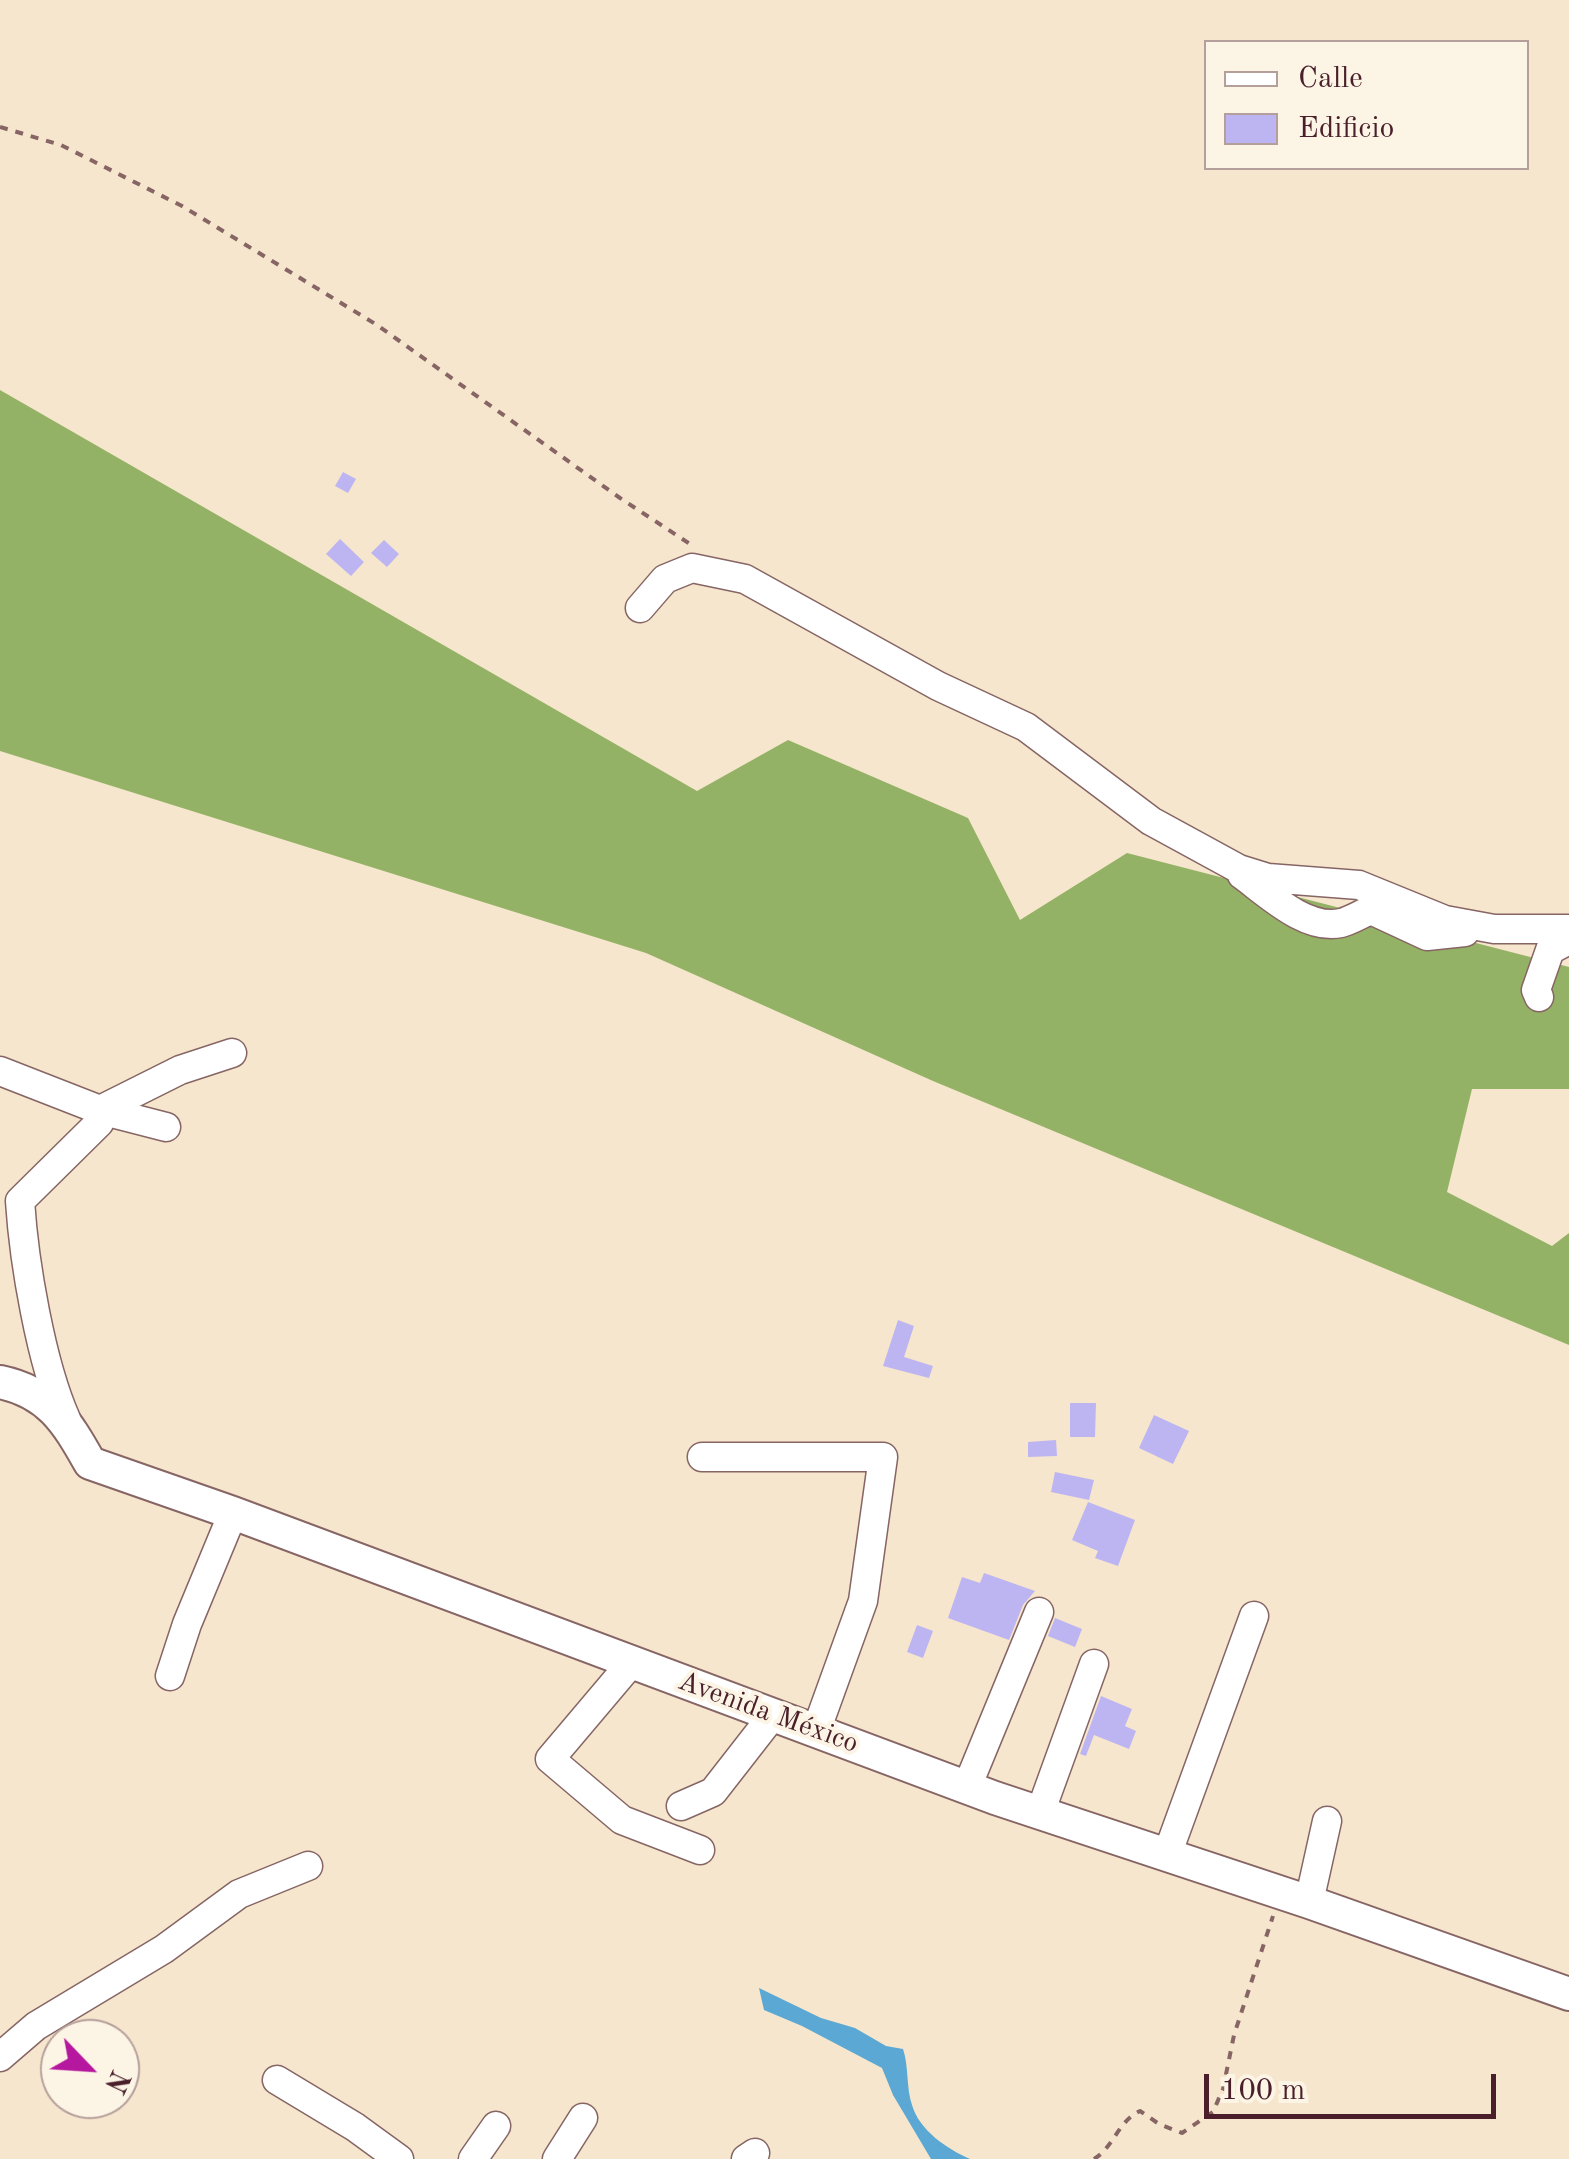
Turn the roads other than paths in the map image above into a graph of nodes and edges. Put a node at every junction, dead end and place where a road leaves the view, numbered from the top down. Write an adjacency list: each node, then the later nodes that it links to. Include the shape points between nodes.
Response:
1 (640, 608): 2 (street, via 664,579 692,568 744,579 1026,727 1151,821)
2 (1228, 863): 3 (street, via 1268,878 1359,885); 3 (street, via 1289,912 1324,924 1370,910 1427,936 1463,933)
3 (1474, 925): 4 (street)
4 (1569, 929)
5 (1569, 940): 6 (street, via 1550,950)
6 (1539, 997)
7 (232, 1053): 9 (street, via 180,1070)
8 (0, 1070): 9 (street)
9 (100, 1110): 10 (street); 12 (street, via 99,1124 20,1201 54,1392)
10 (166, 1127)
11 (0, 1382): 12 (main road, Avenida México, via 26,1387)
12 (70, 1426): 14 (main road, Avenida México, via 90,1463)
13 (702, 1457): 21 (street, via 884,1458 863,1601)
14 (234, 1514): 17 (main road, Avenida México); 19 (street)
15 (1039, 1612): 22 (street)
16 (1254, 1616): 27 (street)
17 (632, 1662): 20 (main road, Avenida México); 26 (street, via 550,1759 622,1820)
18 (1094, 1664): 24 (street)
19 (170, 1676)
20 (773, 1715): 21 (main road, Avenida México); 23 (street, via 713,1792)
21 (816, 1731): 22 (main road, Avenida México)
22 (967, 1787): 24 (main road, Avenida México)
23 (681, 1806)
24 (1040, 1813): 27 (main road, Avenida México)
25 (1328, 1821): 29 (street)
26 (700, 1850)
27 (1167, 1855): 29 (main road, Avenida México)
28 (308, 1866): 31 (street, via 239,1894 36,2026)
29 (1294, 1897): 30 (main road, Avenida México)
30 (1569, 1994)
31 (0, 2057)
32 (277, 2080): 35 (street)
33 (582, 2118): 37 (street)
34 (496, 2126): 36 (street)
35 (399, 2159)
36 (473, 2159)
37 (557, 2159)

